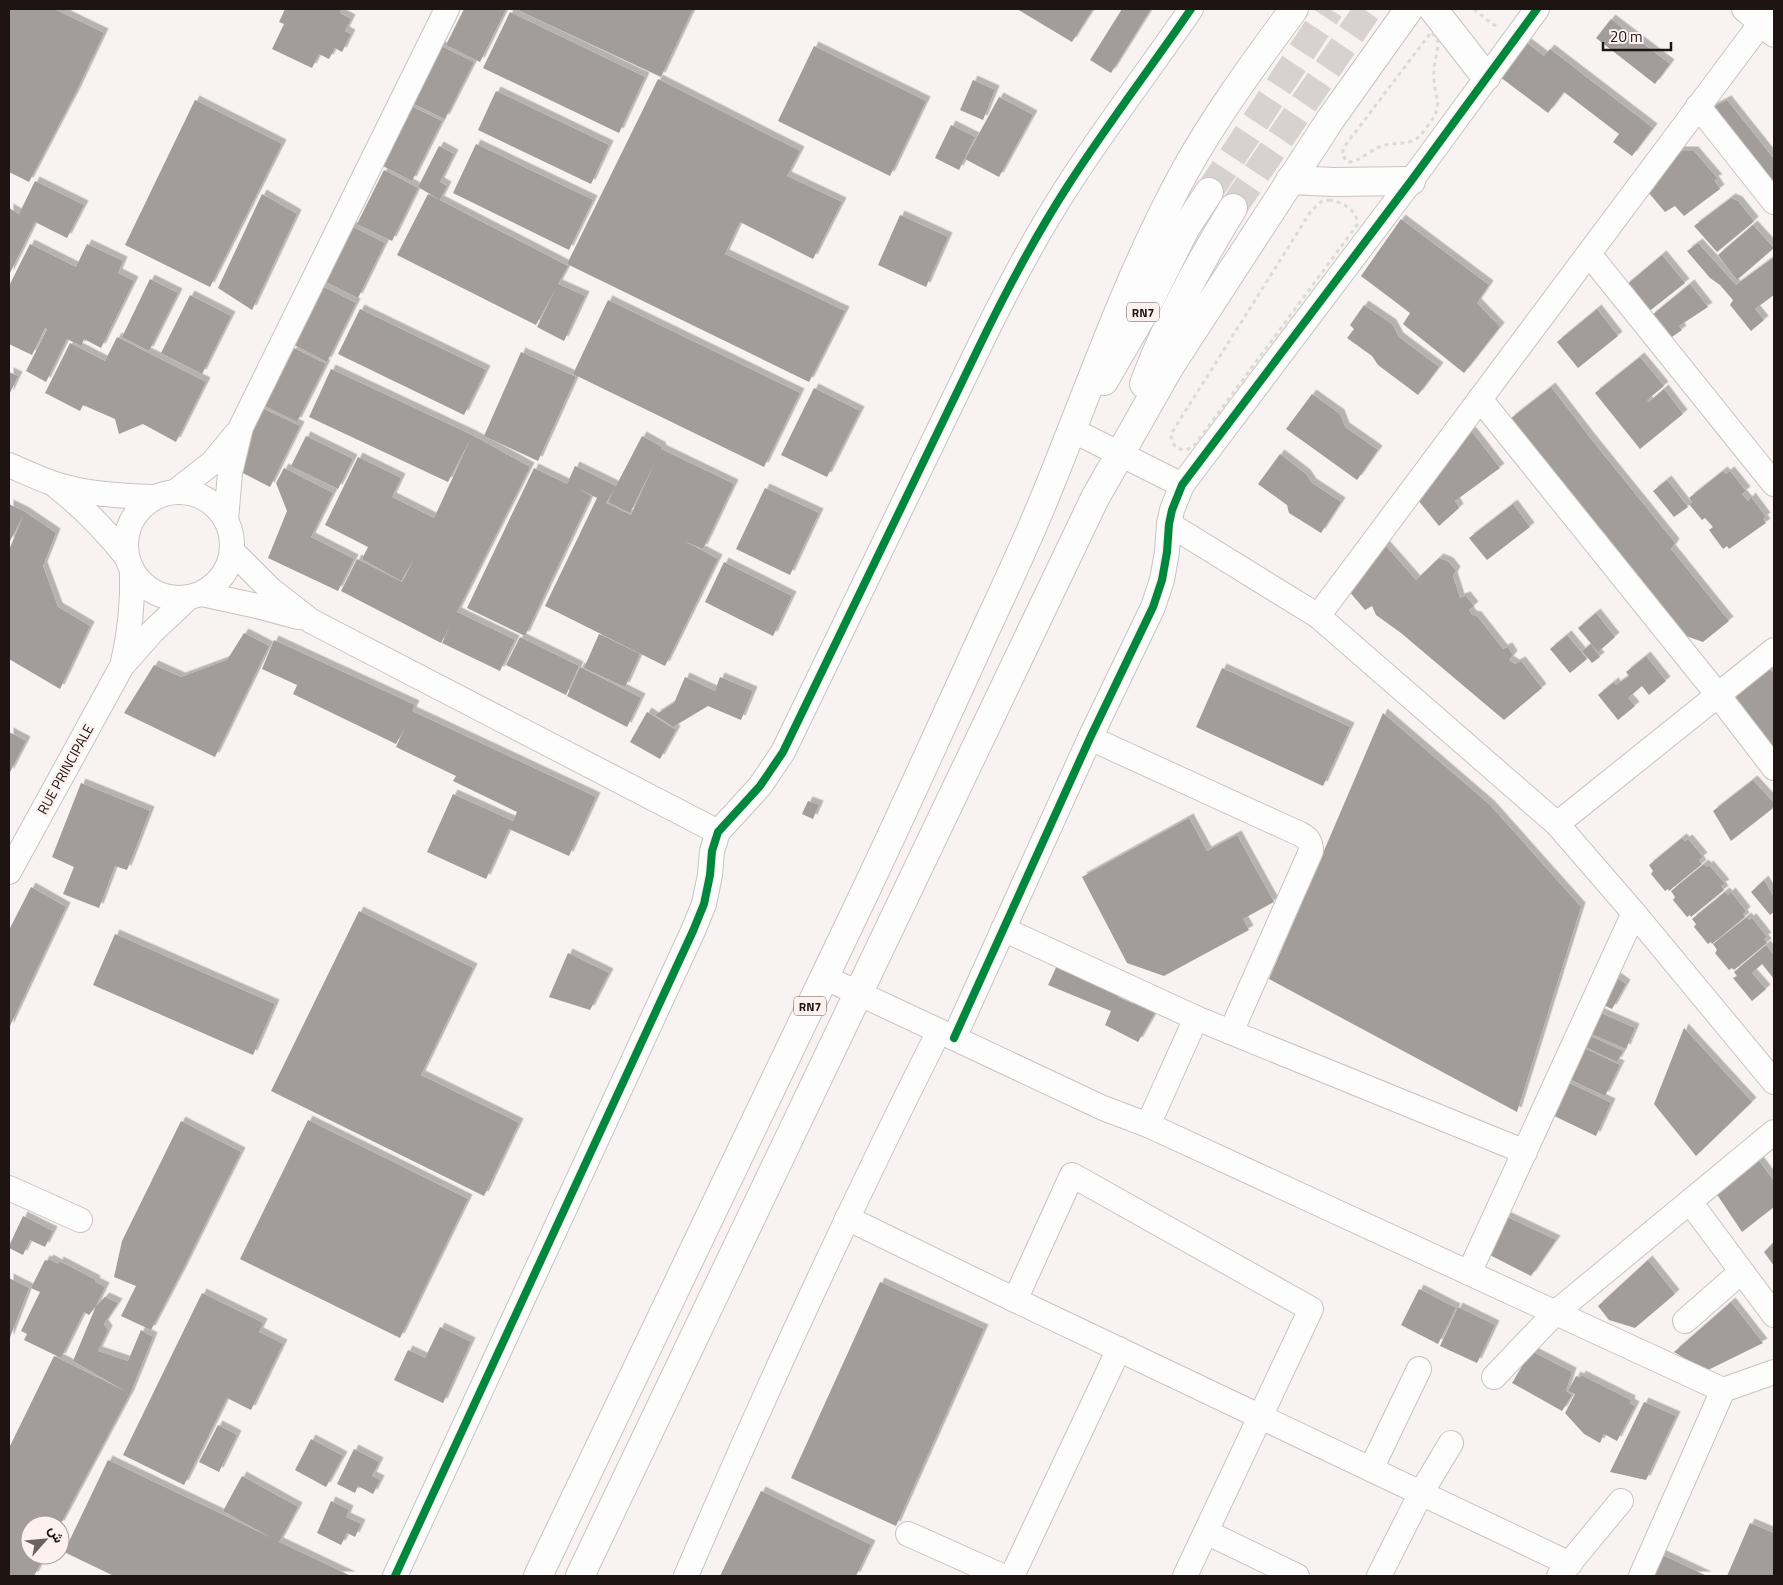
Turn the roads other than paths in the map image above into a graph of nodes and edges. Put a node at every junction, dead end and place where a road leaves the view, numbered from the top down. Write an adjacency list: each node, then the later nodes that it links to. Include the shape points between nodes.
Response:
1 (447, 9): 17 (street)
2 (1191, 9): 38 (street, via 1100,138 1036,237 1005,293 783,752 760,786)
3 (1294, 9): 18 (highway, via 1236,89 1186,169 1133,278)
4 (1409, 9): 10 (highway)
5 (1537, 9): 8 (street)
6 (1763, 19): 9 (street)
7 (1431, 22): 8 (highway)
8 (1486, 77): 11 (street)
9 (1698, 106): 13 (street); 15 (street)
10 (1290, 180): 11 (highway); 19 (highway, via 1170,366)
11 (1411, 181): 23 (street)
12 (1209, 192): 18 (highway, RN7, via 1186,227 1125,346)
13 (1774, 202)
14 (1233, 208): 19 (highway, RN7, via 1200,262 1168,326)
15 (1589, 254): 16 (street); 22 (street)
16 (1480, 399): 30 (street); 34 (street)
17 (241, 427): 24 (street, via 212,463); 25 (street, via 230,473)
18 (1072, 430): 19 (street); 42 (highway, RN7, via 1021,553)
19 (1119, 454): 23 (street); 43 (highway, RN7)
20 (9, 465): 21 (street)
21 (53, 484): 24 (street, via 105,494); 28 (street, via 108,534)
22 (1774, 484)
23 (1182, 485): 26 (street)
24 (165, 494): 25 (street, via 191,492 205,498); 28 (street, via 140,508 130,522 125,539)
25 (226, 520): 27 (street, via 232,535)
26 (1169, 524): 30 (street); 35 (street, via 1162,580 1154,607)
27 (232, 551): 29 (street, via 223,576); 31 (street, via 270,589)
28 (129, 564): 29 (street, via 142,584 156,594 171,598); 33 (street, RUE PRINCIPALE, via 133,596)
29 (195, 596): 31 (street, via 257,606); 33 (street, RUE PRINCIPALE, via 153,631)
30 (1318, 616): 37 (street)
31 (311, 622): 38 (street)
32 (1774, 650): 34 (street)
33 (122, 666): 39 (street, RUE PRINCIPALE)
34 (1718, 695): 36 (street); 37 (street)
35 (1090, 738): 41 (street); 45 (street, via 1300,834 1311,844 1311,851)
36 (1774, 768)
37 (1557, 824): 40 (street)
38 (718, 832): 74 (street, via 706,897 694,931)
39 (9, 872)
40 (1634, 913): 47 (street); 50 (street)
41 (1003, 929): 44 (street); 46 (street)
42 (824, 977): 43 (street); 75 (highway, RN7)
43 (858, 993): 46 (street); 76 (highway, RN7)
44 (1196, 1018): 45 (street); 48 (street)
45 (1231, 1032): 50 (street)
46 (946, 1034): 48 (street, via 1103,1108); 53 (street)
47 (1774, 1082)
48 (1148, 1125): 56 (street)
49 (1774, 1132): 52 (street)
50 (1525, 1152): 56 (street)
51 (9, 1188): 54 (street)
52 (1690, 1202): 55 (street); 58 (street)
53 (847, 1218): 57 (street); 77 (street, via 768,1387)
54 (80, 1220)
55 (1741, 1272): 59 (street); 60 (street)
56 (1469, 1273): 58 (street)
57 (1015, 1300): 61 (street); 66 (street, via 1072,1175 1312,1309)
58 (1555, 1313): 64 (street); 65 (street)
59 (1774, 1315)
60 (1684, 1321)
61 (1119, 1349): 66 (street); 79 (street)
62 (1419, 1369): 68 (street)
63 (1774, 1372): 65 (street)
64 (1494, 1377)
65 (1723, 1390): 83 (street)
66 (1261, 1417): 68 (street); 71 (street)
67 (1451, 1443): 69 (street)
68 (1371, 1470): 69 (street)
69 (1421, 1493): 73 (street); 82 (street)
70 (1621, 1501): 73 (street)
71 (1206, 1532): 80 (street); 81 (street)
72 (908, 1534): 78 (street)
73 (1564, 1570)
74 (395, 1576)
75 (538, 1576)
76 (580, 1576)
77 (686, 1576)
78 (1002, 1576)
79 (1012, 1576)
80 (1185, 1576)
81 (1297, 1576)
82 (1379, 1576)
83 (1641, 1576)

